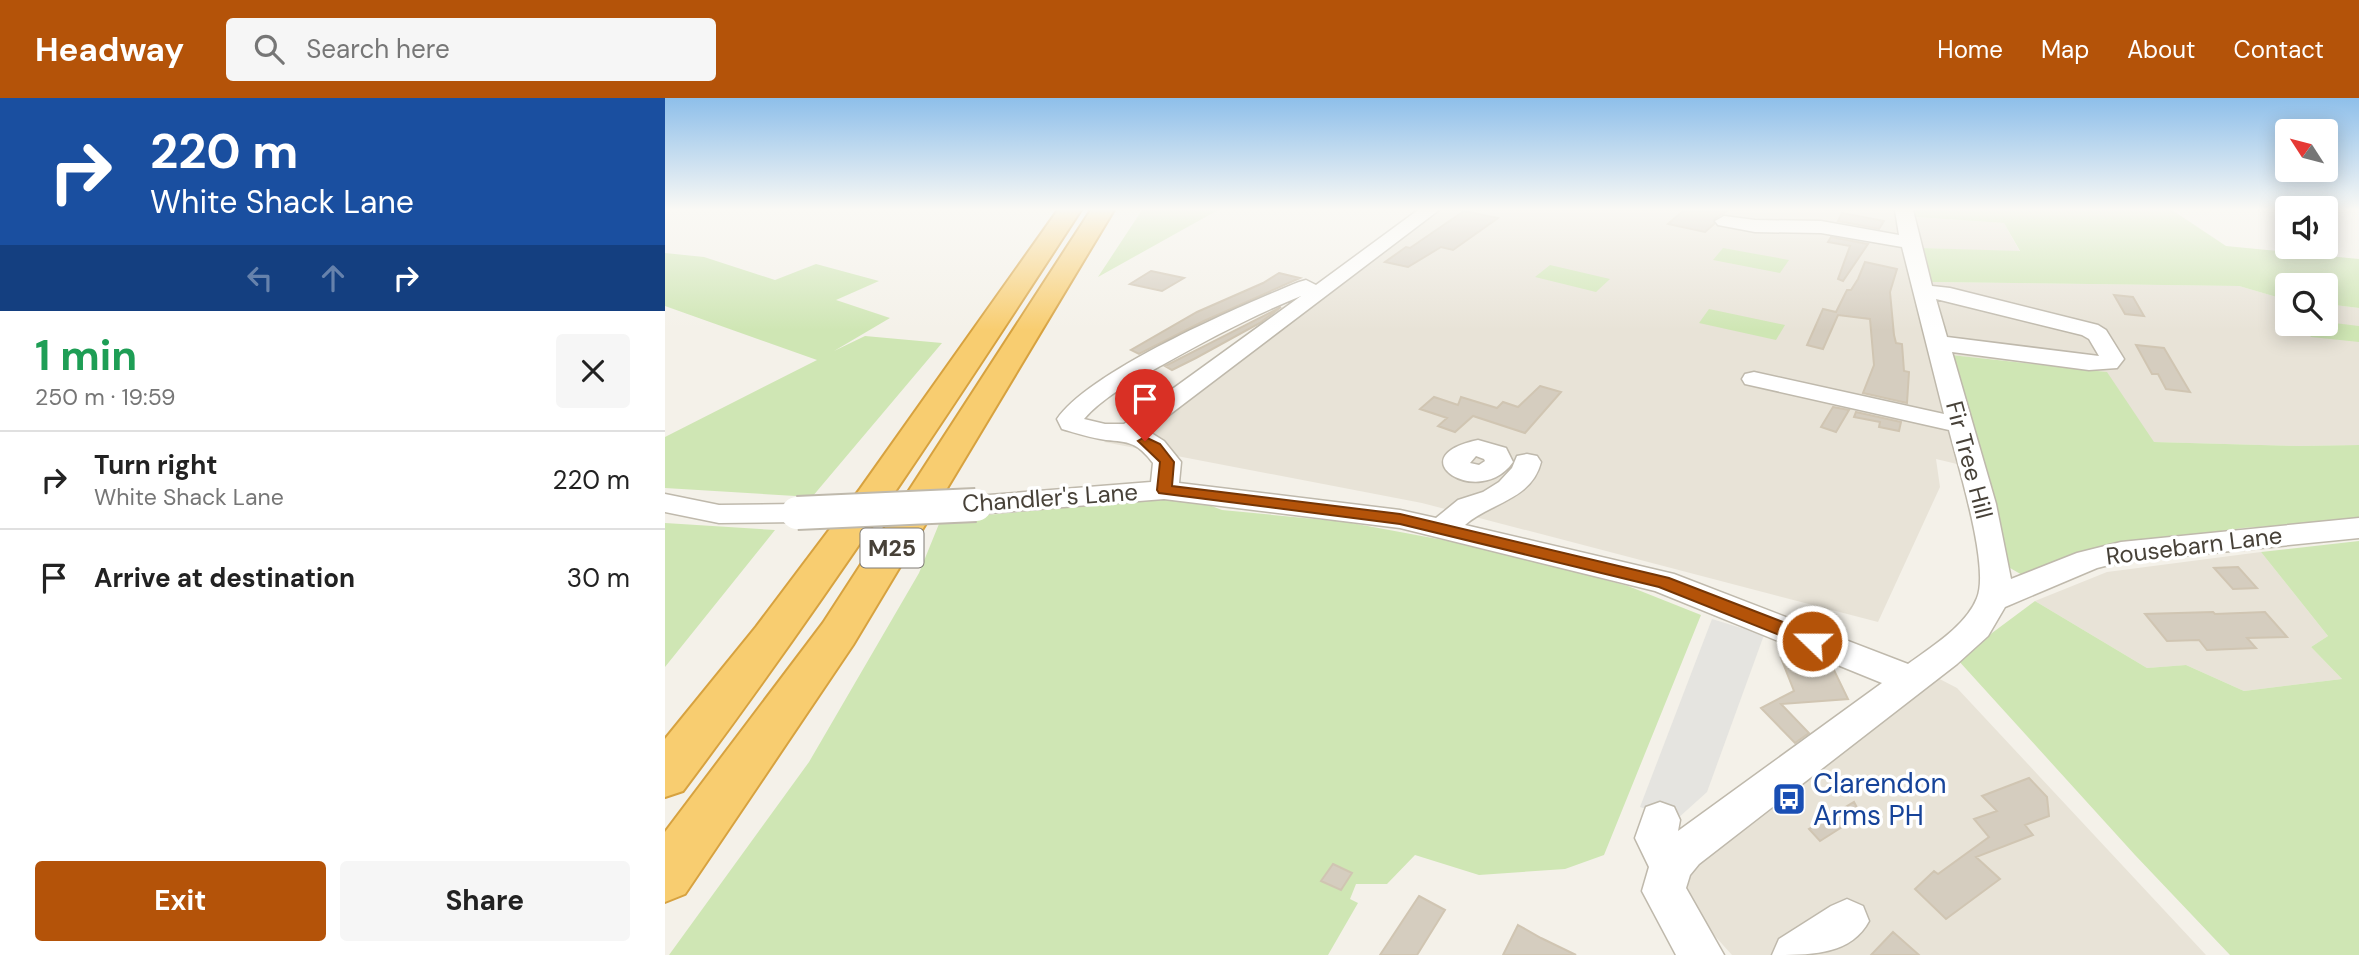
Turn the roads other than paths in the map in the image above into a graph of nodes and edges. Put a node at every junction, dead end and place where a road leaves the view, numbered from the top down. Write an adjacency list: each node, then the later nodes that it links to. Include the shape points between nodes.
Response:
1 (1043, 250): 20 (highway, M25, via 807,590)
2 (1079, 250): 23 (highway, M25, via 838,634)
3 (1376, 250): 10 (street)
4 (1912, 250): 6 (street, Fir Tree Hill)
5 (1310, 285): 10 (street, via 1251,309 1108,386 1076,408 1070,419 1071,424 1093,430)
6 (1923, 291): 7 (street, Fir Tree Hill); 7 (street, via 1950,293 2090,330 2112,359 2089,363)
7 (1938, 343): 9 (street, Fir Tree Hill)
8 (1754, 379): 9 (street)
9 (1961, 425): 18 (street, Fir Tree Hill, via 1996,574)
10 (1131, 432): 13 (street, via 1155,447 1167,462)
11 (1527, 462): 15 (street, via 1509,488)
12 (1479, 474): 15 (street)
13 (1164, 490): 14 (street, Chandler's Lane, bridge, via 797,513 719,514); 17 (street, Chandler's Lane, via 1400,519)
14 (665, 503)
15 (1468, 506): 17 (street)
16 (2359, 528): 18 (street, Rousebarn Lane, via 2121,552 2088,560)
17 (1442, 529): 19 (street, Chandler's Lane, via 1663,582)
18 (1994, 599): 19 (street, via 1976,627)
19 (1911, 680): 22 (street, via 1684,851)
20 (665, 776)
21 (1661, 820): 22 (street, via 1656,838)
22 (1671, 866): 25 (street, via 1664,891)
23 (665, 876)
24 (1847, 921): 26 (street)
25 (1701, 955)
26 (1795, 955)

